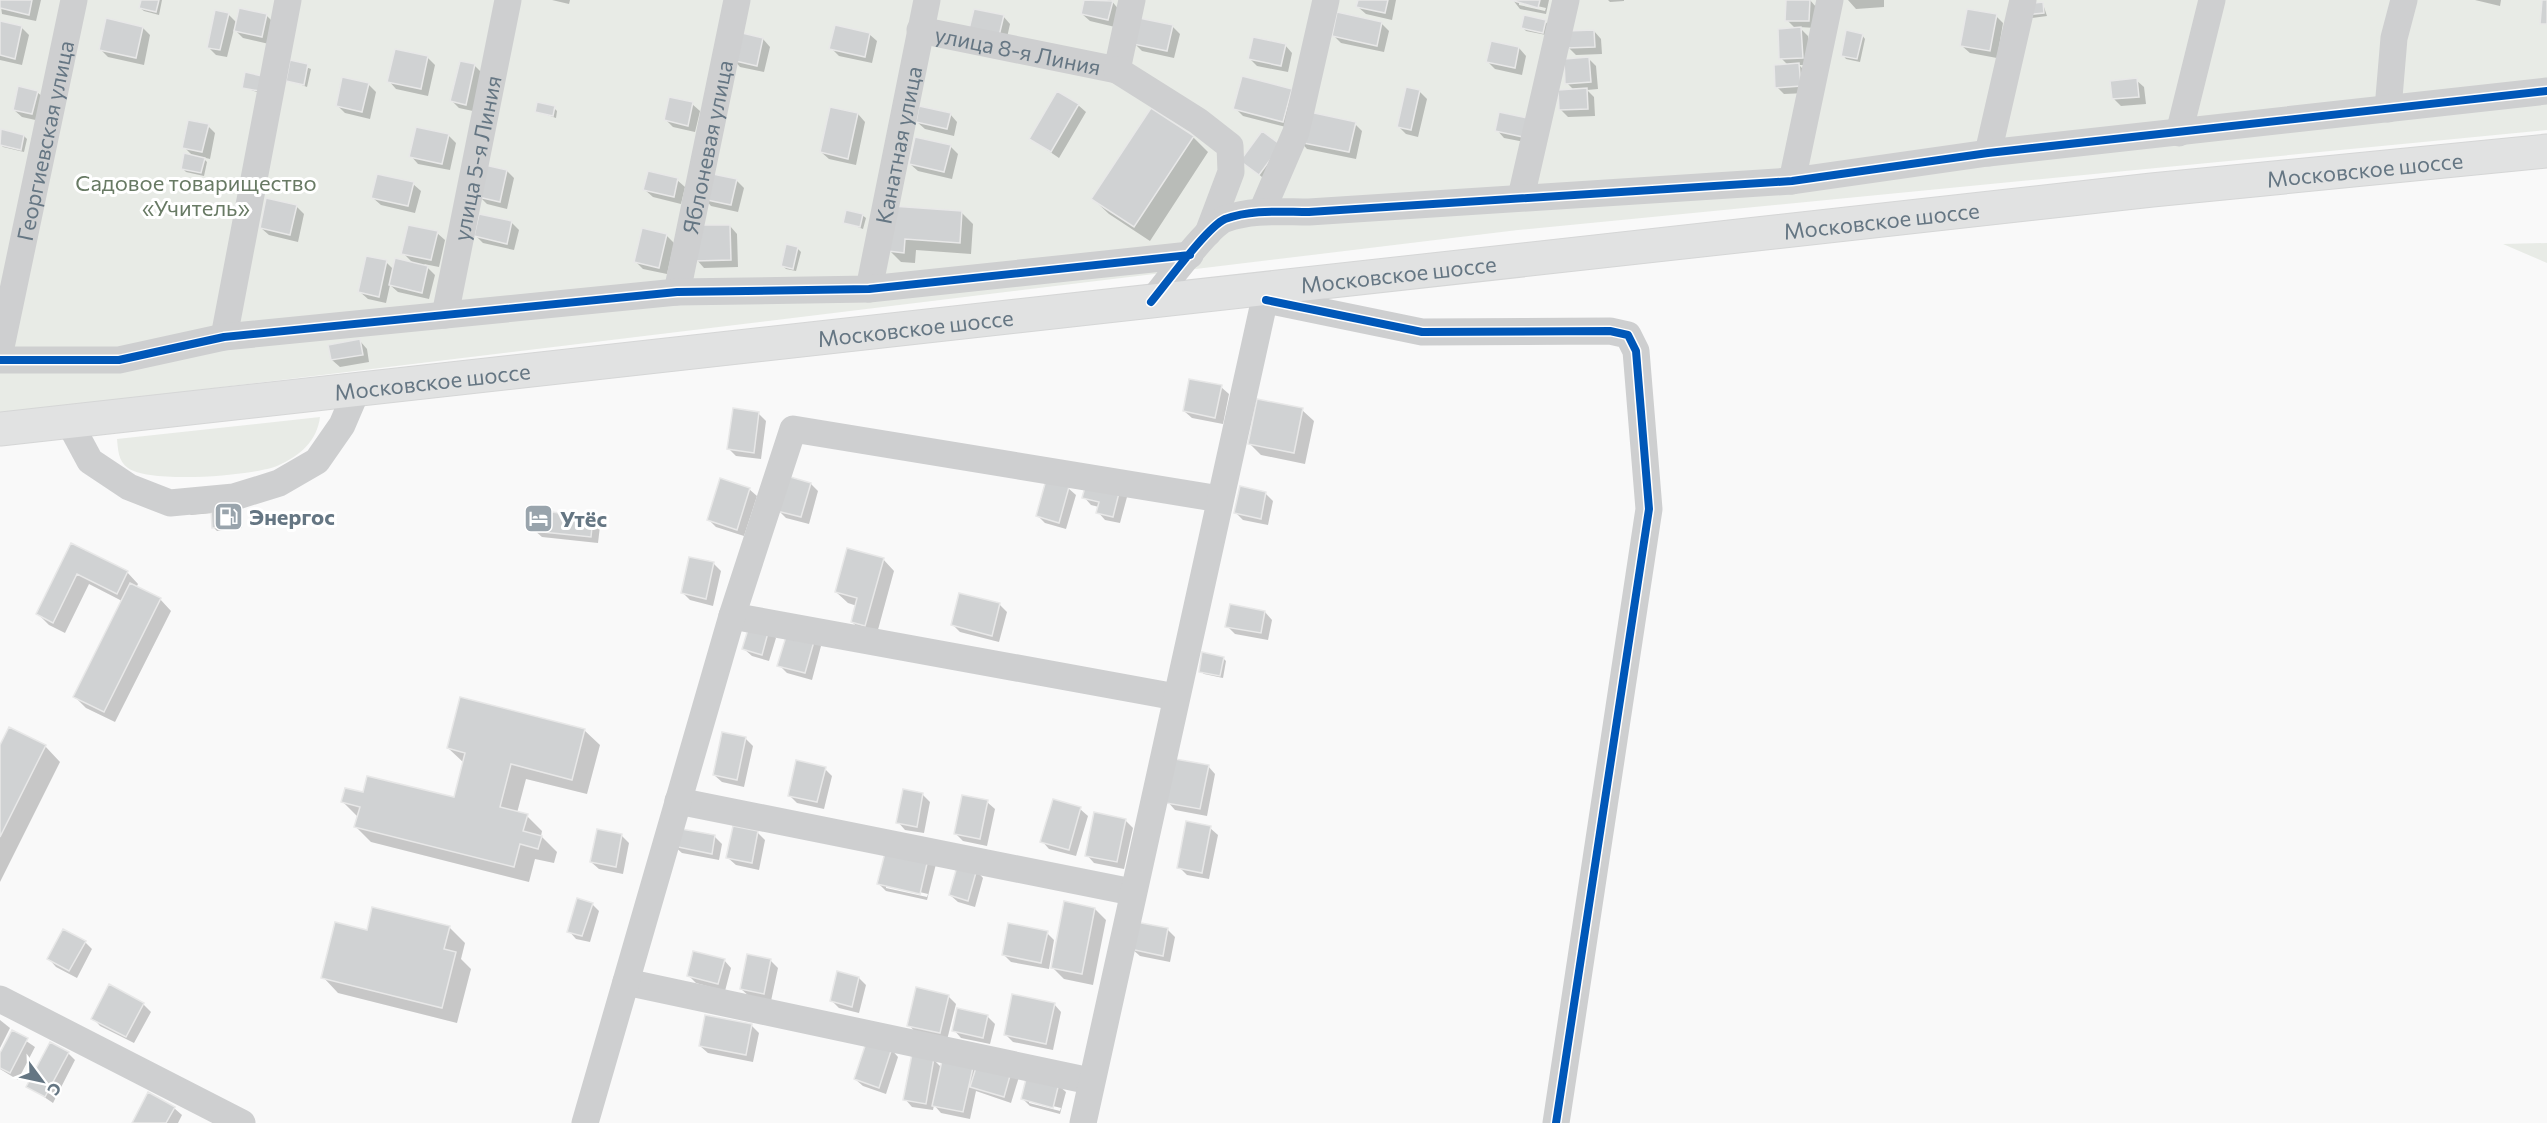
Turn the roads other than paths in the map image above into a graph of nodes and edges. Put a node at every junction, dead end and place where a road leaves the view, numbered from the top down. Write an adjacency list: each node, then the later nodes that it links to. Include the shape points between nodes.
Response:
1 (74, 0): 31 (street, Георгиевская улица)
2 (288, 0): 30 (street)
3 (508, 0): 29 (street, улица 5-я Линия)
4 (737, 0): 26 (street, Яблоневая улица)
5 (927, 0): 13 (street, Канатная улица)
6 (1132, 0): 14 (street, улица 8-я Линия)
7 (1326, 0): 22 (street, via 1296,132)
8 (1566, 0): 21 (street)
9 (1830, 0): 20 (street)
10 (2023, 0): 19 (street)
11 (2212, 0): 17 (street)
12 (2404, 0): 16 (street, via 2394,38)
13 (920, 30): 14 (street, улица 8-я Линия); 25 (street, Канатная улица)
14 (1117, 70): 23 (street, via 1198,121 1230,147 1232,172)
15 (2547, 91): 16 (street)
16 (2388, 109): 17 (street)
17 (2179, 133): 19 (street)
18 (2547, 152): 27 (highway, Московское шоссе, via 2152,190)
19 (1988, 153): 20 (street)
20 (1792, 181): 21 (street)
21 (1521, 197): 22 (street, via 1309,212)
22 (1262, 211): 23 (street, via 1224,220)
23 (1208, 233): 24 (street)
24 (1190, 255): 25 (street); 28 (street)
25 (869, 289): 26 (street)
26 (677, 292): 29 (street)
27 (1266, 294): 28 (highway, Московское шоссе); 36 (street); 47 (street, via 1422,332 1611,331 1628,335 1636,351 1649,509)
28 (1150, 302): 33 (highway, Московское шоссе)
29 (445, 315): 30 (street)
30 (224, 337): 32 (street, via 119,360)
31 (0, 352)
32 (0, 360)
33 (357, 390): 34 (highway, Московское шоссе); 34 (street, via 342,425 317,461 279,483 234,497 170,503 129,487 90,461)
34 (69, 422): 35 (highway, Московское шоссе)
35 (0, 429)
36 (1220, 499): 37 (street, via 793,429); 38 (street)
37 (732, 616): 38 (street); 39 (street)
38 (1176, 697): 40 (street)
39 (678, 801): 40 (street); 41 (street)
40 (1132, 892): 43 (street)
41 (626, 982): 43 (street); 45 (street)
42 (0, 999): 44 (street)
43 (1090, 1081): 46 (street)
44 (242, 1123)
45 (585, 1123)
46 (1083, 1123)
47 (1556, 1123)

